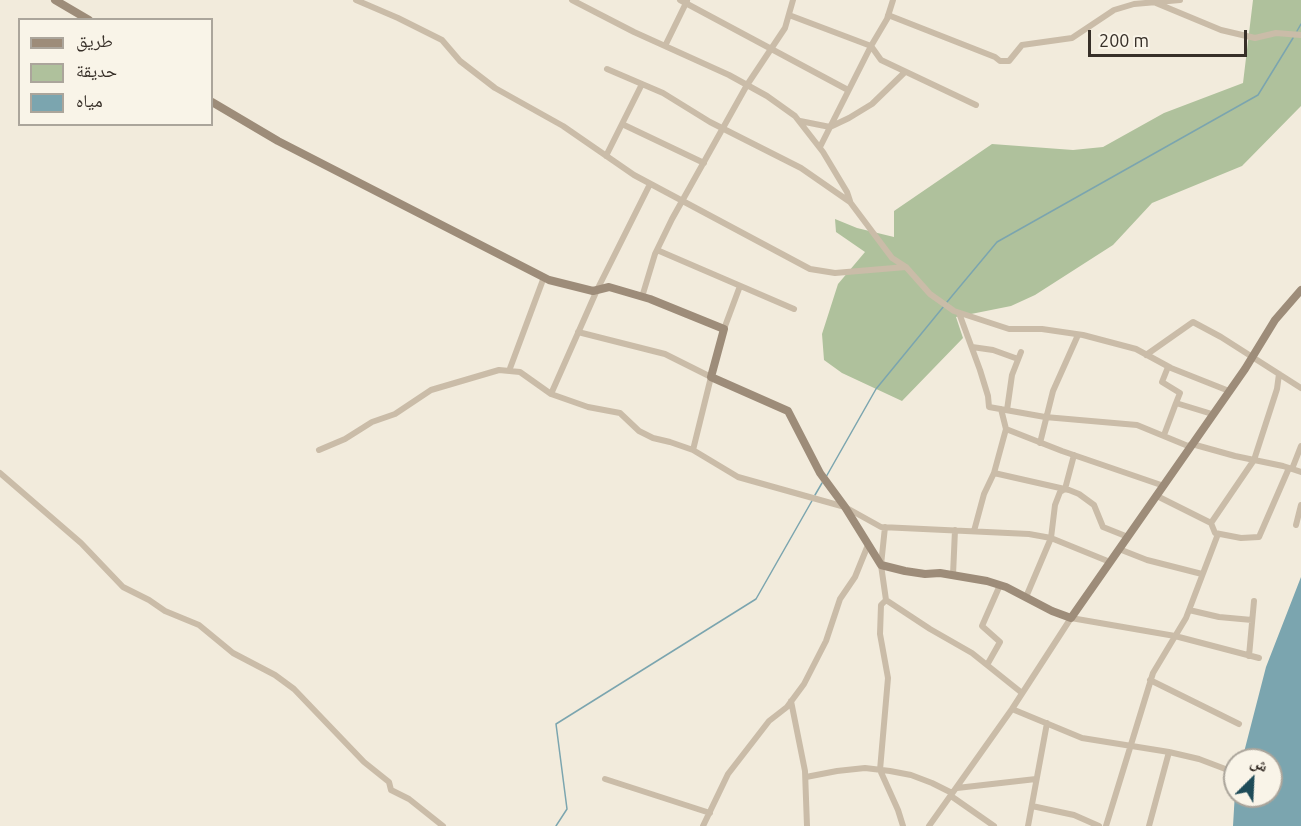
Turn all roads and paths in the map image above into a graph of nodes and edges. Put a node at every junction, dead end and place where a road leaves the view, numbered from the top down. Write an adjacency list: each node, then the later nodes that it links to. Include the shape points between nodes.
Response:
1 (55, 0): 11 (street)
2 (356, 0): 28 (street, via 442,40 460,61 495,88 564,126)
3 (572, 0): 13 (street)
4 (793, 0): 9 (street)
5 (893, 0): 10 (street)
6 (1180, 0): 8 (street)
7 (685, 1): 13 (street); 15 (street)
8 (1153, 2): 10 (street, via 1114,10 1072,38 1022,45 1009,60 1000,61); 12 (street, via 1221,30 1255,38 1275,33)
9 (789, 15): 14 (street); 15 (street)
10 (888, 15): 14 (street)
11 (86, 18)
12 (1301, 35)
13 (665, 46): 19 (street)
14 (871, 46): 17 (street, via 881,60); 20 (street)
15 (770, 50): 19 (street); 20 (street)
16 (607, 69): 18 (street)
17 (905, 72): 22 (street); 25 (street, via 872,104)
18 (642, 84): 24 (street); 26 (street)
19 (747, 85): 23 (street); 26 (street)
20 (848, 90): 25 (street)
21 (213, 103): 35 (street)
22 (976, 105)
23 (800, 122): 25 (street); 27 (street)
24 (622, 124): 28 (street); 29 (street)
25 (830, 127): 27 (street)
26 (723, 129): 29 (street); 32 (street, via 801,168)
27 (820, 147): 32 (street)
28 (606, 156): 30 (street)
29 (704, 163): 31 (street)
30 (650, 184): 31 (street); 37 (street)
31 (683, 201): 33 (street); 34 (street, via 810,268 835,273)
32 (850, 202): 34 (street, via 892,258)
33 (657, 250): 36 (street); 39 (street)
34 (906, 267): 41 (street, via 930,294)
35 (544, 277): 37 (street); 49 (street)
36 (740, 286): 40 (street); 42 (street)
37 (597, 290): 39 (street, via 609,287); 43 (street)
38 (1301, 290): 47 (street, via 1275,320)
39 (642, 297): 42 (street)
40 (794, 309)
41 (958, 313): 44 (street, via 1009,329 1042,328); 45 (street)
42 (724, 329): 51 (street)
43 (578, 332): 51 (street, via 664,354); 54 (street)
44 (1078, 335): 46 (street); 58 (street)
45 (972, 347): 56 (street, via 989,407); 56 (street, via 1020,355)
46 (1146, 355): 47 (street, via 1193,322); 48 (street)
47 (1252, 358): 50 (street); 53 (street)
48 (1168, 367): 53 (street); 55 (street, via 1162,382 1180,393)
49 (509, 371): 54 (street, via 528,376); 64 (street, via 499,370 431,390 395,414)
50 (1279, 374): 52 (street); 67 (street)
51 (711, 377): 65 (street); 76 (street, via 788,411 820,473)
52 (1301, 388)
53 (1228, 391): 57 (street)
54 (551, 394): 65 (street, via 620,413 639,431)
55 (1176, 403): 57 (street); 60 (street)
56 (1004, 410): 58 (street); 59 (street)
57 (1212, 414): 62 (street)
58 (1046, 417): 60 (street, via 1137,425); 61 (street)
59 (1006, 429): 61 (street); 71 (street)
60 (1164, 435): 62 (street, via 1188,446)
61 (1040, 442): 66 (street)
62 (1192, 444): 67 (street); 72 (street)
63 (1301, 446): 68 (street)
64 (319, 450)
65 (693, 450): 76 (street, via 738,477)
66 (1074, 455): 72 (street); 73 (street)
67 (1254, 460): 68 (street); 77 (street)
68 (1290, 469): 69 (street); 82 (street, via 1259,537)
69 (1301, 472)
70 (0, 473): 118 (street, via 81,543 123,587 199,625 233,653 294,689 326,726 389,782 391,790)
71 (994, 474): 73 (street); 81 (street)
72 (1164, 486): 74 (street)
73 (1065, 489): 83 (street, via 1094,505 1103,527); 84 (street, via 1055,506)
74 (1157, 496): 77 (street); 83 (street)
75 (1301, 506): 78 (street)
76 (845, 507): 79 (street); 85 (street)
77 (1211, 523): 82 (street)
78 (1296, 525)
79 (885, 527): 80 (street); 88 (street)
80 (955, 530): 81 (street); 90 (street)
81 (974, 531): 84 (street)
82 (1218, 534): 89 (street)
83 (1128, 537): 86 (street)
84 (1051, 538): 87 (street); 92 (street)
85 (868, 545): 88 (street); 104 (street, via 840,599 826,641)
86 (1119, 549): 87 (street); 89 (street)
87 (1110, 562): 96 (street)
88 (881, 565): 90 (street); 93 (street)
89 (1202, 574): 95 (street)
90 (953, 575): 91 (street)
91 (1000, 585): 92 (street); 101 (street, via 982,626 1000,642)
92 (1026, 597): 96 (street)
93 (886, 600): 101 (street); 111 (street, via 881,605 880,634 888,678)
94 (1254, 601): 97 (street)
95 (1189, 610): 97 (street); 98 (street)
96 (1071, 618): 98 (street); 103 (street)
97 (1252, 621): 99 (street)
98 (1175, 636): 99 (street); 102 (street)
99 (1249, 656): 100 (street)
100 (1259, 658)
101 (987, 665): 103 (street)
102 (1150, 680): 107 (street); 108 (street)
103 (1022, 693): 105 (street)
104 (791, 701): 112 (street); 117 (street, via 728,774)
105 (1012, 709): 106 (street); 115 (street)
106 (1047, 723): 108 (street, via 1082,738); 114 (street)
107 (1239, 724)
108 (1129, 746): 109 (street); 126 (street)
109 (1169, 752): 110 (street); 127 (street)
110 (1223, 768)
111 (880, 770): 112 (street, via 865,768); 115 (street, via 911,775); 121 (street)
112 (806, 777): 120 (street)
113 (605, 779): 117 (street)
114 (1036, 779): 115 (street); 116 (street)
115 (953, 792): 122 (street); 123 (street)
116 (1032, 806): 124 (street); 125 (street, via 1074,815)
117 (710, 813): 119 (street)
118 (443, 826)
119 (703, 826)
120 (807, 826)
121 (903, 826)
122 (929, 826)
123 (994, 826)
124 (1028, 826)
125 (1099, 826)
126 (1106, 826)
127 (1149, 826)

